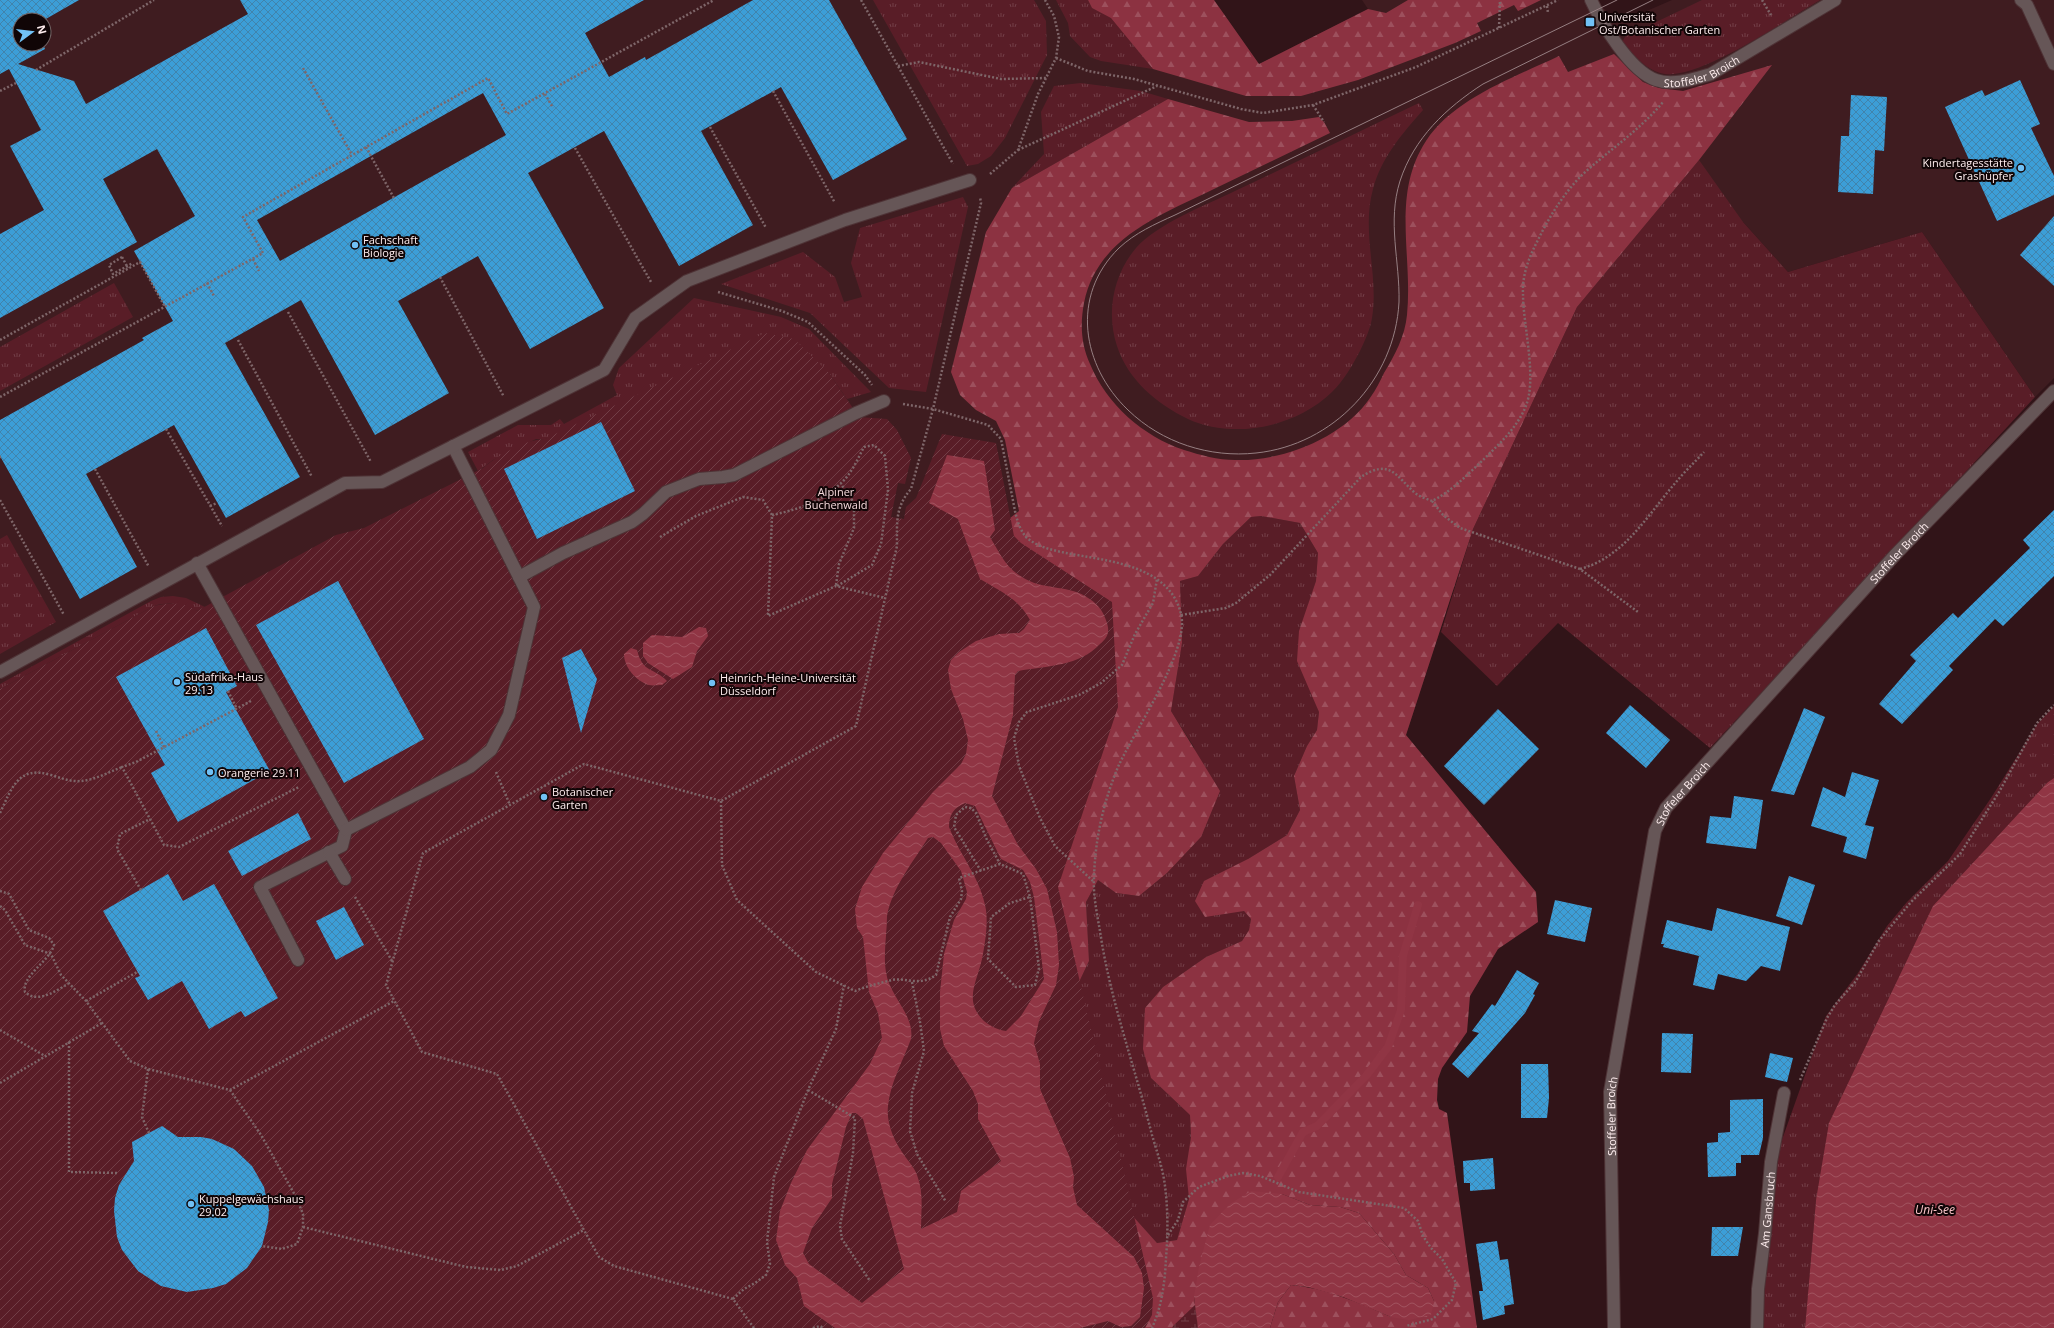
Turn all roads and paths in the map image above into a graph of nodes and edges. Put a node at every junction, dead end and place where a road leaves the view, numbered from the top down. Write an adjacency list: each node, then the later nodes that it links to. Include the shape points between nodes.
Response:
1 (154, 0): 17 (path)
2 (714, 0): 24 (path)
3 (862, 0): 15 (path)
4 (1045, 0): 13 (path, via 1054,16 1059,37)
5 (1500, 0): 12 (path)
6 (1558, 0): 10 (path)
7 (1591, 0): 19 (lane, Stoffeler Broich, via 1602,25 1630,60 1647,76 1657,81)
8 (1835, 0): 19 (lane, Stoffeler Broich, via 1711,74 1689,81)
9 (2021, 0): 14 (lane, via 2027,5)
10 (1547, 6): 11 (path); 12 (path)
11 (1548, 13)
12 (1499, 28): 25 (path, via 1416,68)
13 (1056, 58): 18 (path); 21 (path, via 1088,71)
14 (2054, 64)
15 (898, 66): 18 (path, via 919,62 1001,79); 34 (path)
16 (303, 68): 32 (path)
17 (36, 70)
18 (1046, 78): 31 (path)
19 (1668, 81): 65 (path, via 1665,100 1646,122 1581,176 1555,209 1528,260 1524,278 1529,370 1529,393 1525,408 1502,442 1447,494)
20 (16, 83): 22 (path)
21 (1157, 86): 25 (path, via 1263,113); 31 (path)
22 (0, 91)
23 (773, 91): 37 (path)
24 (545, 94): 26 (path); 29 (path, via 507,114 488,78)
25 (1313, 105): 27 (path)
26 (553, 108)
27 (1324, 122)
28 (710, 127): 38 (path)
29 (366, 147): 32 (path); 36 (path)
30 (576, 148): 47 (path)
31 (1018, 150): 33 (path)
32 (352, 154): 39 (path, via 243,217 263,253)
33 (987, 177)
34 (966, 181): 37 (lane)
35 (980, 191): 55 (path, via 981,204)
36 (395, 200)
37 (845, 220): 38 (lane)
38 (776, 246): 44 (lane)
39 (253, 259): 42 (path); 45 (path)
40 (132, 262): 41 (path, bridge, via 114,274 109,265 122,257)
41 (128, 268): 48 (path, via 140,262); 50 (path)
42 (259, 271)
43 (440, 277): 56 (path)
44 (687, 281): 47 (lane); 54 (path, via 782,311 808,322 865,376)
45 (207, 284): 46 (path); 48 (path)
46 (214, 296)
47 (661, 300): 56 (lane, via 635,318 604,370)
48 (165, 307): 53 (path)
49 (288, 312): 61 (path)
50 (0, 340)
51 (238, 340): 63 (path)
52 (2054, 391): 137 (lane, Stoffeler Broich, via 1895,555 1666,808 1655,830 1610,1092)
53 (0, 397)
54 (884, 401): 55 (path); 73 (lane, via 734,475 699,479 666,492 632,522)
55 (933, 409): 74 (path, via 988,425 1001,439 1017,520 1022,531 1032,541 1050,549 1143,571); 77 (path, via 911,489 902,500 897,518 897,546)
56 (514, 415): 58 (lane)
57 (166, 429): 67 (path)
58 (453, 446): 61 (lane); 73 (lane)
59 (1704, 452): 72 (path, via 1640,527 1610,555)
60 (95, 469): 75 (path)
61 (382, 482): 63 (lane, via 345,483)
62 (841, 484): 68 (path, via 795,510); 76 (path, via 854,503 854,528 839,564); 76 (path, via 864,448 874,445 885,456 888,490 881,544 872,564)
63 (322, 496): 70 (lane)
64 (0, 500): 80 (path)
65 (1432, 502): 72 (path, via 1443,515 1460,528); 79 (path, via 1416,494 1395,473 1381,468 1369,471 1270,575 1236,603 1226,608)
66 (217, 503): 67 (path)
67 (210, 506): 70 (path)
68 (772, 515): 69 (path, via 763,500 743,497 696,516); 76 (path, via 768,616)
69 (660, 537)
70 (232, 545): 71 (lane)
71 (197, 563): 75 (lane); 83 (lane)
72 (1580, 569): 78 (path)
73 (519, 577): 95 (lane, via 534,607 509,715 491,750 470,767)
74 (1157, 578): 79 (path, via 1176,600); 100 (path, via 1153,603 1135,634 1122,665 1101,683 1079,695 1027,712 1019,722 1014,738 1018,766 1055,846)
75 (159, 585): 80 (lane)
76 (836, 586): 77 (path)
77 (885, 598): 91 (path, via 856,726)
78 (1638, 612)
79 (1181, 615): 100 (path, via 1181,638 1119,765 1105,800 1097,837)
80 (74, 632): 81 (lane)
81 (0, 672)
82 (228, 691): 85 (path)
83 (270, 692): 85 (path); 90 (lane)
84 (2054, 705): 122 (path, via 2037,722 1999,792 1960,854 1911,902 1878,942 1856,981 1827,1018 1799,1080)
85 (237, 708): 87 (path)
86 (156, 731): 87 (path)
87 (164, 747): 88 (path)
88 (122, 767): 93 (path, via 91,780 81,781 69,781 39,772 26,774 15,783); 94 (path)
89 (496, 775): 92 (path)
90 (317, 778): 94 (path, via 179,847 164,845); 95 (lane)
91 (721, 801): 92 (path, via 584,764); 111 (path, via 722,865 737,900 816,972)
92 (510, 805): 107 (path, via 423,853)
93 (0, 813)
94 (150, 819): 101 (path, via 120,834 117,849)
95 (346, 830): 96 (lane, via 342,846)
96 (329, 852): 99 (lane); 106 (lane, via 260,888)
97 (1000, 864): 98 (path); 98 (path, via 976,813 965,807 956,816 954,827); 103 (path, via 1023,874)
98 (981, 871): 109 (path, via 958,878 962,891 961,899 950,917 937,973 931,979)
99 (345, 879): 107 (path)
100 (1093, 881): 128 (path, via 1105,964 1145,1104 1164,1184)
101 (141, 890)
102 (0, 891): 105 (path, via 9,894 29,930 52,941 54,945)
103 (1030, 897): 103 (path, via 1039,968 1035,985 1020,988 988,959 991,917 1010,902)
104 (0, 906): 105 (path, via 5,910 25,945)
105 (51, 954): 110 (path); 110 (path, via 25,984 25,992 38,997)
106 (298, 960)
107 (392, 961): 113 (path, via 386,985)
108 (137, 972): 112 (path)
109 (912, 982): 111 (path, via 893,980 856,990); 125 (path, via 924,1051 912,1093 910,1131 916,1154)
110 (68, 984): 112 (path)
111 (844, 985): 121 (path, via 836,1029)
112 (86, 1001): 114 (path)
113 (394, 1001): 120 (path); 127 (path, via 422,1052 497,1074)
114 (102, 1023): 116 (path); 118 (path, via 130,1060)
115 (1, 1032): 117 (path)
116 (69, 1042): 117 (path); 124 (path, via 70,1172)
117 (45, 1056): 119 (path)
118 (148, 1069): 120 (path); 123 (path, via 142,1118)
119 (0, 1083)
120 (230, 1090): 126 (path, via 261,1135 296,1197 303,1214)
121 (808, 1090): 130 (path, via 855,1118 853,1153 840,1226 842,1238); 131 (path, via 774,1177 767,1242 770,1264 766,1275)
122 (1784, 1093): 138 (lane, Am Gansbruch, via 1771,1162 1758,1289)
123 (148, 1133)
124 (117, 1173)
125 (946, 1202)
126 (304, 1227): 127 (path, via 466,1267 501,1270 517,1266); 129 (path, via 297,1244 282,1249)
127 (584, 1230): 131 (path, via 599,1257 606,1263)
128 (1168, 1235): 132 (path, via 1178,1220 1183,1202 1199,1187 1243,1173 1260,1176 1299,1192 1404,1208 1418,1221 1423,1236 1456,1283 1452,1300 1433,1320); 136 (path, via 1162,1296)
129 (262, 1246)
130 (870, 1281)
131 (733, 1298): 133 (path)
132 (1406, 1326)
133 (754, 1328)
134 (813, 1328): 135 (path)
135 (823, 1328)
136 (1152, 1328)
137 (1614, 1328)
138 (1757, 1328)

